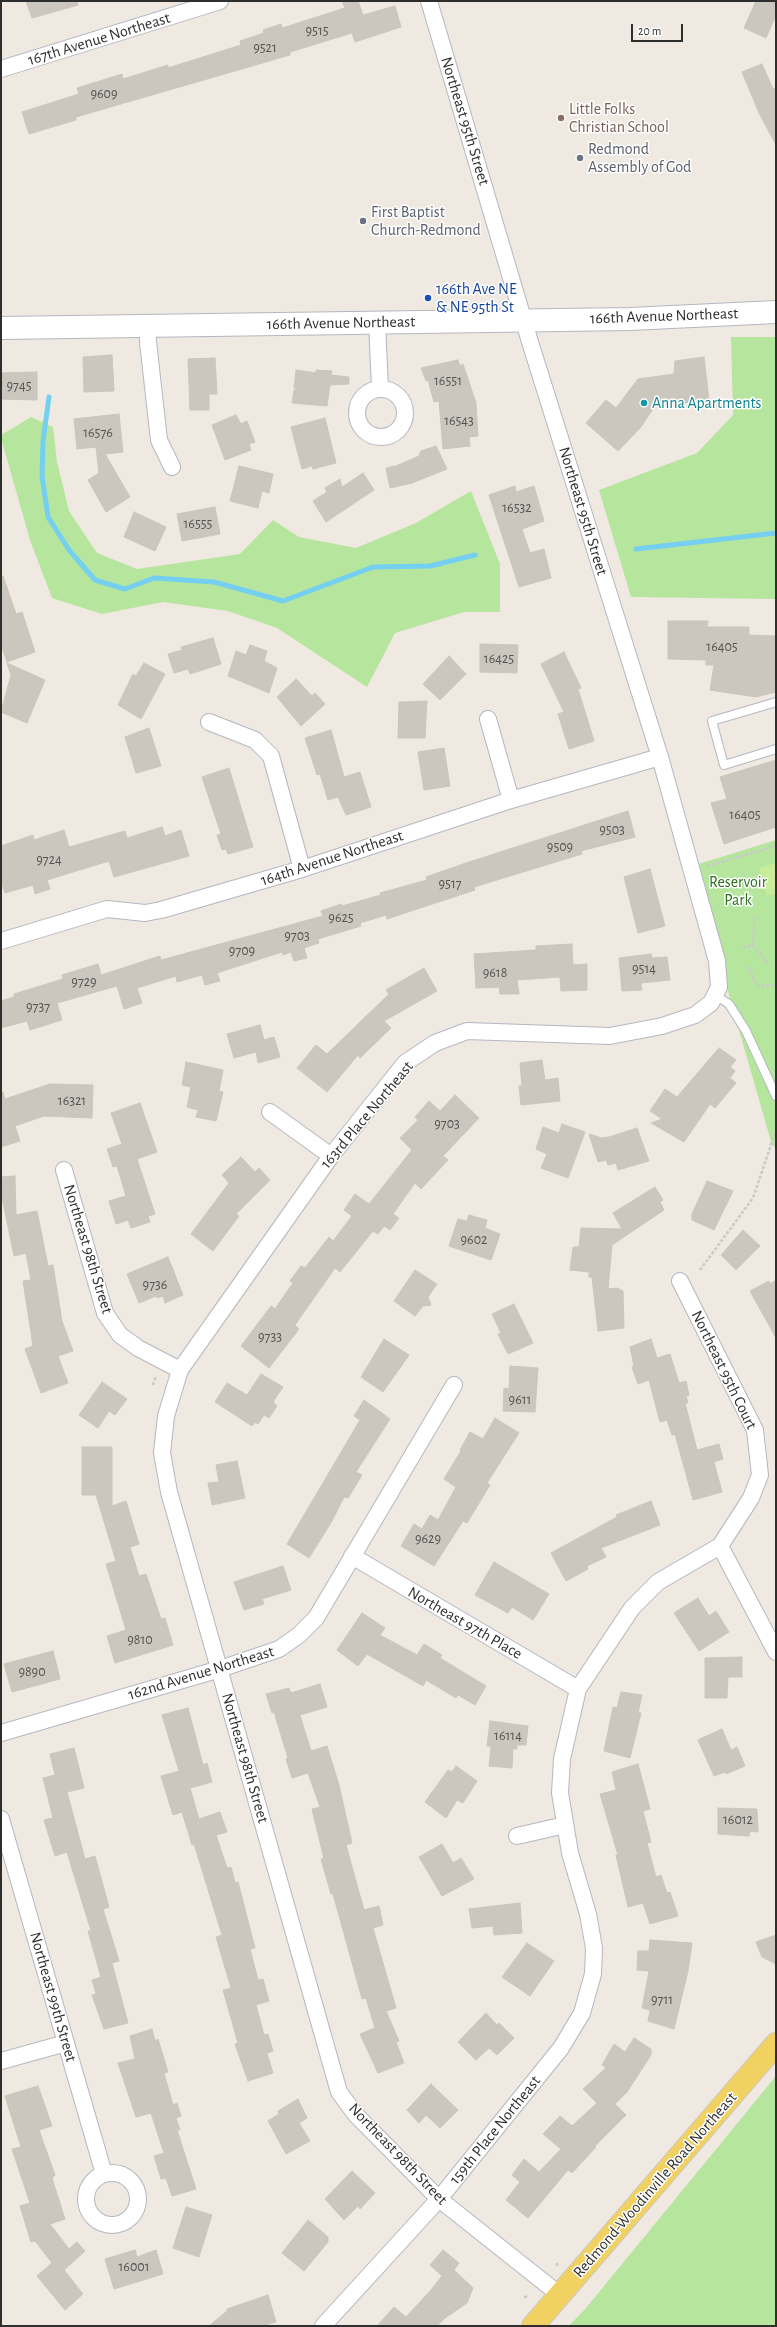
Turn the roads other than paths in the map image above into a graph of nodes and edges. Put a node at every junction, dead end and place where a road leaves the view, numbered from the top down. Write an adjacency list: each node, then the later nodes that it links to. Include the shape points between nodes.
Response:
1 (220, 1): 3 (street, 167th Avenue Northeast)
2 (429, 1): 5 (street, Northeast 95th Street)
3 (1, 70)
4 (776, 312): 5 (street, 166th Avenue Northeast, via 630,319)
5 (523, 320): 6 (street, 166th Avenue Northeast); 15 (street, Northeast 95th Street)
6 (377, 322): 7 (street, 166th Avenue Northeast); 9 (street)
7 (148, 326): 8 (street, 166th Avenue Northeast); 10 (street, via 159,440)
8 (1, 328)
9 (380, 388)
10 (172, 467)
11 (776, 702): 14 (lane, via 712,721 724,764)
12 (488, 719): 16 (street)
13 (209, 722): 17 (street, via 255,740 271,756)
14 (776, 749)
15 (660, 757): 16 (street, 164th Avenue Northeast); 19 (street, Northeast 95th Street, via 717,961 719,987)
16 (511, 800): 17 (street, 164th Avenue Northeast)
17 (302, 869): 18 (street, 164th Avenue Northeast, via 161,910 145,913 107,909)
18 (1, 941)
19 (715, 995): 20 (lane, via 729,1004 746,1031); 22 (street, 163rd Place Northeast, via 711,1003 695,1015 662,1026 610,1036 467,1031 435,1042 406,1063)
20 (776, 1096)
21 (270, 1112): 22 (street)
22 (331, 1156): 25 (street, 163rd Place Northeast)
23 (64, 1170): 25 (street, Northeast 98th Street, via 105,1313 120,1334 138,1348)
24 (680, 1281): 27 (street, Northeast 95th Court, via 754,1430 760,1475 751,1498)
25 (180, 1370): 30 (street, Northeast 98th Street, via 166,1416 162,1454 169,1492)
26 (454, 1385): 28 (street, 162nd Avenue Northeast)
27 (720, 1546): 29 (street); 31 (street, via 658,1582 632,1608)
28 (352, 1556): 30 (street, 162nd Avenue Northeast, via 316,1618 299,1635 279,1649); 31 (street, Northeast 97th Place)
29 (776, 1652)
30 (220, 1669): 32 (street, 162nd Avenue Northeast); 40 (street, Northeast 98th Street, via 339,2092 356,2115)
31 (578, 1689): 34 (street, 159th Place Northeast, via 562,1759 560,1793)
32 (1, 1732)
33 (1, 1820): 36 (street, Northeast 99th Street)
34 (565, 1825): 35 (street); 40 (street, 159th Place Northeast, via 594,1948 593,1974 582,2013 560,2048)
35 (517, 1836)
36 (66, 2043): 38 (street); 39 (street, Northeast 99th Street)
37 (776, 2044): 41 (main road, Redmond-Woodinville Road Northeast)
38 (1, 2061)
39 (104, 2174)
40 (439, 2199): 41 (street, Northeast 98th Street); 42 (street, 159th Place Northeast)
41 (560, 2295): 43 (main road, Redmond-Woodinville Road Northeast)
42 (323, 2326)
43 (533, 2326)

